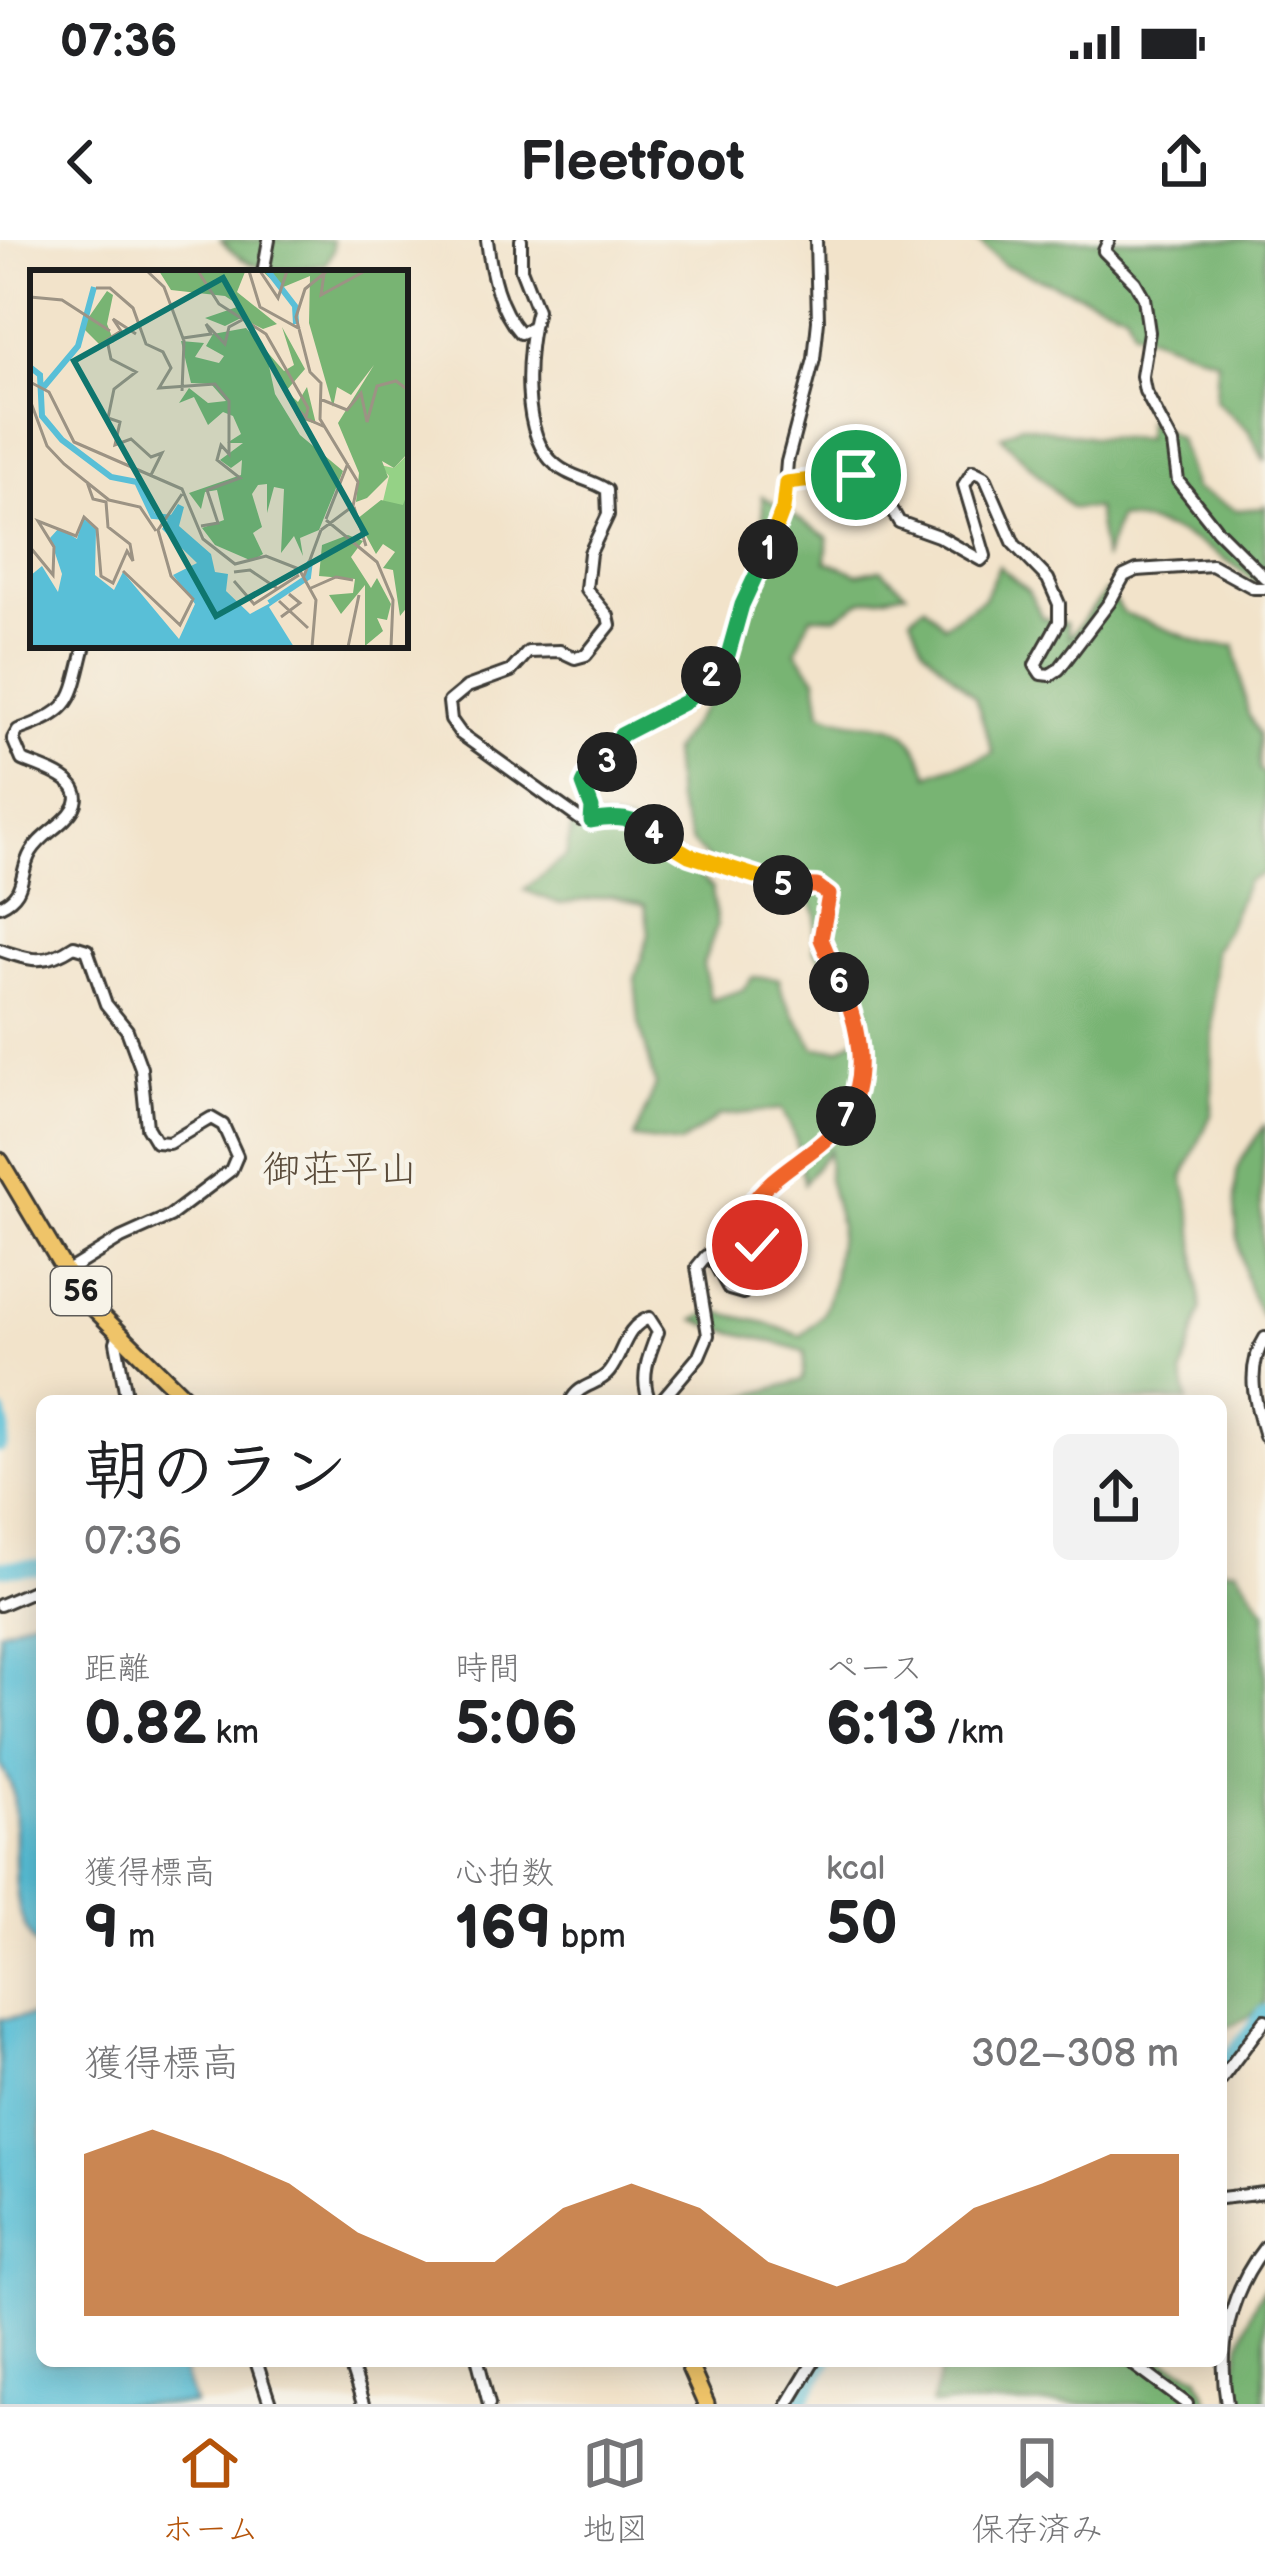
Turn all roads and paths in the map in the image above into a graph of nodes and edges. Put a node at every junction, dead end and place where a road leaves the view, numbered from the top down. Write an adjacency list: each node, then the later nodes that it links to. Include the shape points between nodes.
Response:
1 (269, 240): 6 (street)
2 (488, 240): 7 (street, via 505,312 520,333)
3 (521, 240): 7 (street, via 521,269 537,302)
4 (816, 240): 8 (street, via 818,340)
5 (1109, 240): 9 (street, via 1104,251 1144,298 1142,376 1173,444 1178,481)
6 (264, 270)
7 (530, 329): 12 (street, via 528,388 545,452 607,490 611,502 586,567 589,595 610,625 586,656 528,652 511,671 455,694 449,711 461,734)
8 (786, 483): 10 (street, via 856,475 883,494 899,522 981,560 964,485 974,471 985,477 1014,544 1048,579 1059,604 1059,622 1035,664 1041,674 1059,669 1124,576 1137,570 1212,565); 12 (street, via 728,655 685,702 621,735 604,766 588,774)
9 (1265, 578)
10 (1265, 589)
11 (84, 648): 13 (street, via 67,706 13,739 22,760 68,779 75,802 30,853 21,889)
12 (591, 821): 23 (street, via 635,820 689,855 829,895 821,939 857,1034 854,1103 843,1123 751,1205 757,1258 748,1288 729,1289 712,1258 697,1267 708,1335)
13 (0, 905)
14 (0, 950): 16 (street, via 39,962 74,946 87,950 141,1068 152,1137 169,1143 202,1120 218,1120 237,1156 231,1170 170,1216)
15 (0, 1162): 16 (highway, 56)
16 (66, 1272): 17 (highway, 56)
17 (119, 1334): 19 (street); 20 (highway, 56)
18 (1265, 1338): 24 (street, via 1253,1382)
19 (126, 1395)
20 (182, 1395)
21 (575, 1395): 22 (street, via 608,1375 634,1326 649,1318 658,1332 647,1359)
22 (648, 1395)
23 (666, 1395)
24 (1265, 1436)
25 (36, 1590): 26 (street)
26 (0, 1605)
27 (1265, 2020): 28 (street)
28 (1227, 2071)
29 (1265, 2193): 30 (street)
30 (1227, 2197)
31 (1265, 2247): 44 (street, via 1229,2318)
32 (262, 2367): 38 (street)
33 (351, 2367): 39 (street)
34 (480, 2367): 40 (street)
35 (690, 2367): 41 (highway)
36 (810, 2367): 42 (street)
37 (1137, 2367): 43 (street)
38 (270, 2404)
39 (363, 2404)
40 (489, 2404)
41 (706, 2404)
42 (788, 2404)
43 (1186, 2404)
44 (1227, 2404)

